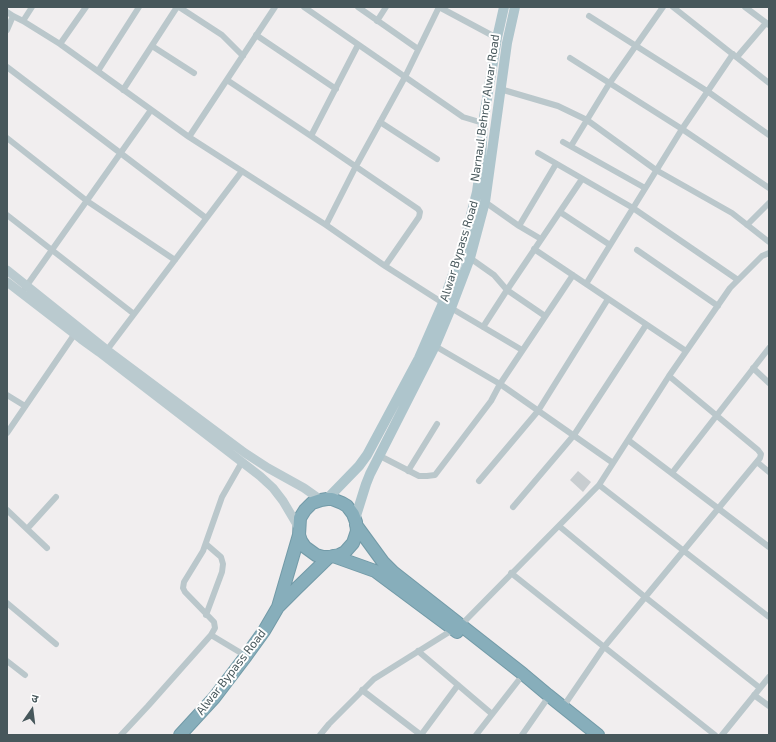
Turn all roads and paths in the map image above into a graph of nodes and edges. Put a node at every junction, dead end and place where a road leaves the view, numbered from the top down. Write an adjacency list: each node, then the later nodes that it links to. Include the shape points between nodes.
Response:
1 (32, 7): 18 (street)
2 (86, 7): 24 (street)
3 (178, 7): 26 (street); 30 (street, via 222,35)
4 (275, 7): 22 (street)
5 (304, 7): 25 (street)
6 (358, 7): 19 (street)
7 (386, 7): 19 (street)
8 (439, 7): 23 (street); 28 (street)
9 (504, 7): 23 (main road, Alwar Bypass Road)
10 (515, 7): 40 (main road, Narnaul Behror Alwar Road)
11 (663, 7): 27 (street)
12 (673, 7): 29 (street)
13 (745, 7): 20 (street)
14 (138, 8): 33 (street)
15 (7, 12): 16 (street)
16 (13, 16): 18 (street); 21 (street)
17 (589, 16): 27 (street)
18 (24, 21): 24 (street)
19 (377, 21): 28 (street)
20 (768, 24): 29 (street)
21 (7, 30)
22 (256, 35): 30 (street); 39 (street)
23 (497, 38): 46 (main road, Alwar Bypass Road)
24 (60, 44): 33 (street)
25 (358, 44): 35 (street); 39 (street)
26 (152, 46): 34 (street); 41 (street)
27 (636, 46): 38 (street); 42 (street)
28 (418, 49): 35 (street)
29 (735, 55): 37 (street); 42 (street)
30 (243, 56): 36 (street)
31 (570, 58): 38 (street)
32 (7, 67): 54 (street)
33 (98, 71): 41 (street)
34 (194, 73)
35 (405, 77): 45 (street); 46 (street, via 463,117)
36 (227, 80): 49 (street); 50 (street)
37 (769, 83)
38 (609, 84): 44 (street); 47 (street)
39 (336, 89): 49 (street)
40 (500, 89): 44 (street, via 558,106); 65 (main road, Narnaul Behror Alwar Road)
41 (123, 90): 43 (street)
42 (707, 91): 47 (street); 48 (street)
43 (151, 110): 50 (street); 54 (street)
44 (587, 120): 53 (street); 59 (street)
45 (380, 122): 56 (street); 58 (street)
46 (483, 123): 92 (main road, Alwar Bypass Road, via 482,162 477,192)
47 (682, 129): 59 (street); 63 (street)
48 (769, 135)
49 (311, 136): 58 (street)
50 (189, 137): 60 (street)
51 (7, 138): 64 (street)
52 (563, 142): 53 (street)
53 (571, 146): 62 (street)
54 (121, 153): 64 (street); 70 (street)
55 (538, 153): 57 (street)
56 (437, 159)
57 (556, 164): 61 (street); 73 (street)
58 (356, 166): 71 (street); 83 (street, via 420,212)
59 (656, 170): 62 (street); 72 (street)
60 (242, 171): 70 (street); 71 (street)
61 (582, 179): 67 (street); 68 (street)
62 (645, 188): 67 (street)
63 (769, 188)
64 (87, 201): 78 (street); 82 (street)
65 (485, 202): 73 (street); 81 (main road, Narnaul Behror Alwar Road)
66 (769, 203): 72 (street)
67 (633, 208): 76 (street); 86 (street)
68 (560, 212): 74 (street); 76 (street)
69 (7, 215): 78 (street)
70 (206, 218): 82 (street)
71 (326, 225): 83 (street)
72 (747, 225): 75 (street)
73 (518, 226): 74 (street)
74 (541, 239): 77 (street)
75 (769, 242)
76 (610, 245): 88 (street)
77 (534, 249): 85 (street); 90 (street)
78 (52, 250): 89 (street); 94 (street)
79 (637, 250): 93 (street)
80 (769, 253): 86 (street, via 762,256)
81 (470, 258): 90 (street, via 494,275); 92 (main road, Narnaul Behror Alwar Road)
82 (175, 260): 94 (street)
83 (385, 266): 92 (street)
84 (7, 270): 89 (street)
85 (573, 275): 88 (street); 95 (street)
86 (738, 280): 93 (street)
87 (7, 282): 89 (street)
88 (586, 284): 91 (street)
89 (24, 289): 98 (street)
90 (507, 290): 95 (street); 97 (street)
91 (608, 299): 96 (street); 110 (street)
92 (447, 305): 97 (street); 99 (main road, Narnaul Behror Alwar Road); 126 (main road, Alwar Bypass Road, via 367,455)
93 (718, 306): 103 (street)
94 (134, 314): 101 (street)
95 (545, 316): 102 (street)
96 (646, 325): 103 (street); 114 (street)
97 (483, 327): 102 (street)
98 (77, 331): 101 (street); 109 (street); 117 (street)
99 (435, 346): 107 (street); 116 (main road, Narnaul Behror Alwar Road)
100 (769, 348): 104 (street)
101 (107, 350): 126 (street, via 245,453)
102 (522, 350): 107 (street)
103 (686, 351): 105 (street)
104 (753, 368): 106 (street); 111 (street)
105 (669, 376): 111 (street); 115 (street)
106 (769, 383)
107 (500, 384): 110 (street); 120 (street, via 491,402 436,475 419,476)
108 (7, 395): 109 (street)
109 (25, 406): 113 (street)
110 (538, 411): 114 (street); 123 (street)
111 (717, 416): 118 (street, via 758,450 761,454); 122 (street)
112 (437, 424): 120 (street)
113 (7, 433)
114 (574, 436): 119 (street); 127 (street)
115 (628, 440): 119 (street); 122 (street)
116 (380, 456): 120 (street); 130 (main road, Narnaul Behror Alwar Road, via 366,484)
117 (242, 462): 133 (street, via 273,488); 134 (street, via 222,497)
118 (757, 462): 121 (street); 128 (street)
119 (613, 463): 124 (street)
120 (408, 471)
121 (769, 472)
122 (672, 473): 128 (street)
123 (479, 482)
124 (599, 485): 131 (street); 137 (street)
125 (56, 497): 132 (street)
126 (324, 499): 130 (highway, via 342,503 353,514); 133 (highway, via 312,503 305,510 300,518)
127 (513, 507)
128 (719, 508): 135 (street); 137 (street)
129 (7, 510): 132 (street)
130 (356, 522): 138 (highway, via 357,531 353,543 345,552); 145 (highway, via 383,562)
131 (559, 526): 139 (street); 140 (street)
132 (27, 529): 136 (street)
133 (299, 531): 138 (highway, via 305,547 316,555); 142 (highway)
134 (206, 544): 143 (street, via 221,557 223,564); 143 (street, via 183,588)
135 (769, 547)
136 (47, 548)
137 (684, 551): 140 (street); 144 (street)
138 (331, 556): 142 (highway); 145 (highway, via 375,571)
139 (511, 573): 145 (street); 148 (street)
140 (645, 597): 148 (street); 156 (street)
141 (7, 603): 147 (street)
142 (278, 607): 150 (highway, Alwar Bypass Road)
143 (206, 615): 146 (street, via 214,622)
144 (769, 617)
145 (457, 627): 149 (street); 154 (highway); 161 (highway, via 523,674)
146 (211, 635): 150 (street); 164 (street)
147 (56, 644)
148 (604, 647): 161 (street); 171 (street)
149 (418, 651): 155 (street); 157 (street, via 374,678)
150 (246, 656): 165 (highway, Alwar Bypass Road, via 214,698)
151 (7, 661): 152 (street)
152 (25, 675)
153 (769, 676): 156 (street)
154 (518, 680): 159 (highway); 162 (street)
155 (458, 685): 162 (street); 166 (street)
156 (760, 688): 158 (street)
157 (362, 690): 163 (street, via 329,724); 166 (street)
158 (754, 695): 160 (street); 172 (street)
159 (545, 702): 168 (street); 169 (highway)
160 (769, 706)
161 (563, 707): 170 (highway)
162 (492, 714): 167 (street)
163 (324, 734)
164 (121, 735)
165 (180, 735)
166 (421, 735)
167 (476, 735)
168 (522, 735)
169 (587, 735)
170 (598, 735)
171 (715, 735)
172 (722, 735)

